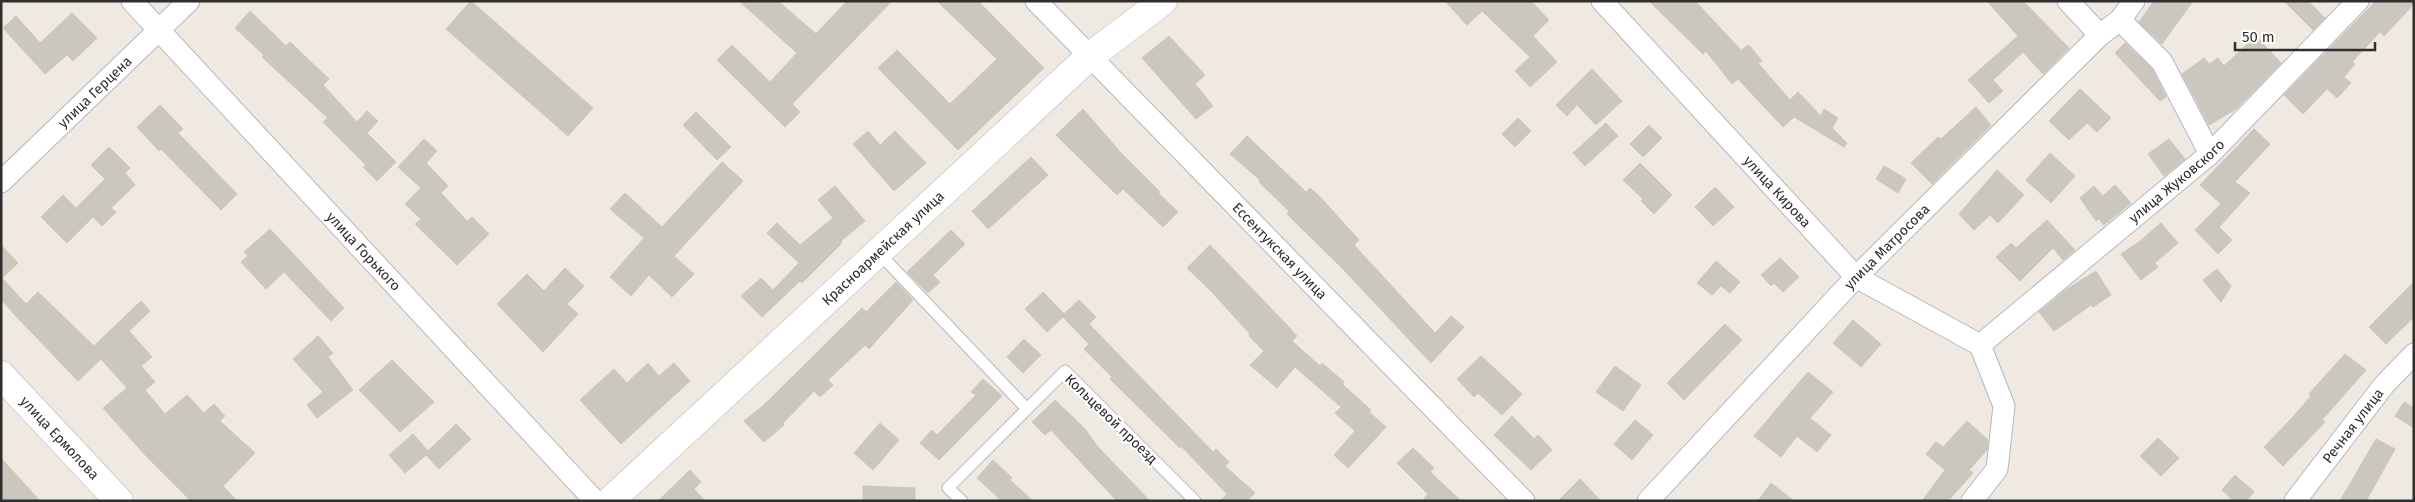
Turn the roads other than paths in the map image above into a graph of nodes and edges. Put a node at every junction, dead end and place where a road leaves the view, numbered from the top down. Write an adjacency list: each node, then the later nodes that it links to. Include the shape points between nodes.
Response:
1 (132, 1): 10 (street, улица Горького)
2 (190, 1): 10 (street, улица Герцена)
3 (1036, 1): 12 (street, Ессентукская улица)
4 (1163, 1): 12 (street, Красноармейская улица)
5 (1602, 1): 16 (street, улица Кирова)
6 (2068, 1): 11 (street)
7 (2134, 1): 9 (street, улица Матросова)
8 (2358, 1): 13 (street, улица Жуковского)
9 (2120, 20): 11 (street, улица Матросова); 13 (street, via 2162,62)
10 (159, 31): 14 (street, улица Герцена); 22 (street, улица Горького)
11 (2100, 35): 16 (street, улица Матросова)
12 (1089, 57): 15 (street, Красноармейская улица); 26 (street, Ессентукская улица)
13 (2210, 154): 17 (street, улица Жуковского)
14 (1, 182)
15 (878, 252): 20 (lane); 23 (street, Красноармейская улица)
16 (1856, 277): 17 (street, улица Кирова); 27 (street, улица Матросова)
17 (1980, 345): 28 (street, via 2004,406 1997,469)
18 (2414, 354): 29 (street, Речная улица, via 2384,384)
19 (2, 377): 21 (street, улица Ермолова)
20 (1026, 408): 24 (lane, Кольцевой проезд, via 948,488); 25 (lane, Кольцевой проезд, via 1065,371)
21 (119, 501)
22 (595, 501)
23 (610, 501)
24 (962, 501)
25 (1196, 501)
26 (1524, 501)
27 (1648, 501)
28 (1972, 501)
29 (2295, 501)

